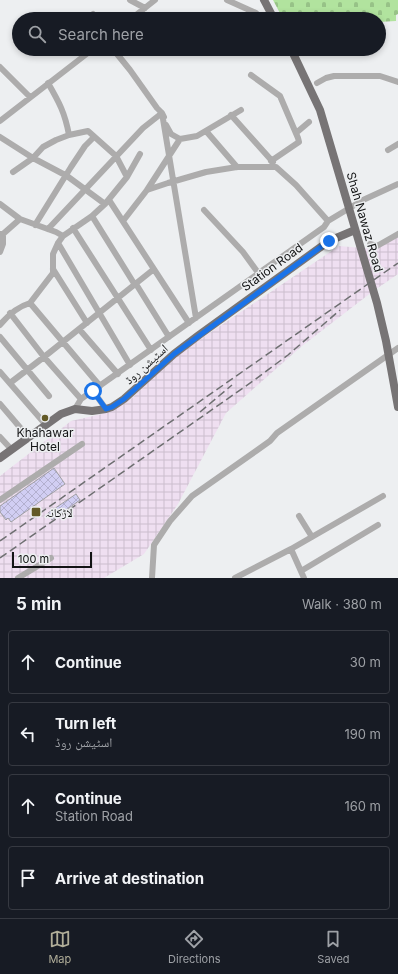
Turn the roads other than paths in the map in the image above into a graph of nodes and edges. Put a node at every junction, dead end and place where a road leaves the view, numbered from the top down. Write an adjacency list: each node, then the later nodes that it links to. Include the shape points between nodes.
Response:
1 (130, 0): 5 (street)
2 (155, 0): 5 (street)
3 (227, 0): 7 (street)
4 (264, 0): 8 (main road)
5 (145, 8): 6 (street)
6 (140, 12)
7 (254, 12)
8 (270, 12)
9 (84, 56): 15 (street)
10 (118, 56): 19 (street)
11 (294, 56): 55 (main road, Shah Nawaz Road, via 320,110)
12 (0, 67): 17 (street)
13 (251, 75): 24 (street, via 280,96)
14 (398, 82): 16 (street, via 380,76 334,76)
15 (48, 83): 17 (street); 25 (street, via 59,101)
16 (317, 83)
17 (30, 97): 21 (street)
18 (241, 110): 20 (street)
19 (162, 113): 28 (street, via 171,134); 32 (street, via 143,128); 33 (street)
20 (231, 115): 23 (street); 35 (street)
21 (0, 121)
22 (309, 122): 24 (street)
23 (206, 130): 28 (street, via 197,136); 36 (street)
24 (296, 133): 35 (street, via 298,142)
25 (69, 135): 27 (street, via 88,132); 34 (street, via 43,147)
26 (0, 137): 34 (street)
27 (94, 137): 32 (street); 39 (street, via 85,146)
28 (180, 139): 33 (street)
29 (398, 144): 30 (street)
30 (388, 150)
31 (140, 154): 40 (street)
32 (116, 156): 40 (street); 43 (street)
33 (170, 156): 41 (street); 44 (street)
34 (33, 158): 38 (street); 39 (street)
35 (271, 161): 37 (street)
36 (237, 167): 37 (street); 41 (street)
37 (276, 167): 51 (street)
38 (13, 172)
39 (67, 176): 43 (street); 52 (street)
40 (127, 177): 45 (street)
41 (174, 181): 44 (street); 71 (street)
42 (398, 184): 51 (street, via 363,200)
43 (85, 189): 45 (street); 54 (street)
44 (147, 190): 50 (street)
45 (107, 202): 48 (street); 50 (street)
46 (0, 204): 49 (street)
47 (204, 210): 64 (street, via 244,252)
48 (92, 216): 53 (street); 65 (street)
49 (20, 219): 52 (street); 56 (street)
50 (123, 221): 63 (street)
51 (328, 221): 64 (street, via 324,227)
52 (35, 225): 54 (street)
53 (73, 228): 58 (street); 66 (street)
54 (48, 229): 58 (street)
55 (355, 230): 70 (main road, Station Road, via 329,241); 92 (main road, Shah Nawaz Road, via 377,303)
56 (2, 234): 61 (street, via 3,244)
57 (398, 234): 60 (street, via 377,246)
58 (63, 236): 59 (street)
59 (58, 243): 62 (street, via 53,254); 69 (street)
60 (370, 244)
61 (0, 252)
62 (53, 269): 67 (street); 72 (street)
63 (154, 269): 65 (street); 73 (street)
64 (259, 274): 71 (street)
65 (136, 284): 66 (street); 77 (street)
66 (118, 298): 69 (street); 80 (street)
67 (30, 303): 68 (street); 78 (street)
68 (10, 313): 74 (street); 81 (street)
69 (99, 314): 72 (street); 82 (street)
70 (226, 316): 94 (main road, اسٹیشن روڈ, via 174,354 124,399)
71 (196, 318): 73 (street)
72 (87, 323): 75 (street)
73 (189, 323): 77 (street)
74 (0, 325)
75 (79, 329): 78 (street); 85 (street)
76 (0, 337): 83 (street)
77 (169, 337): 80 (street)
78 (62, 342): 81 (street); 87 (street)
79 (398, 348): 111 (street, via 192,496 170,521 154,545)
80 (151, 350): 82 (street)
81 (44, 357): 83 (street); 90 (street)
82 (130, 365): 85 (street)
83 (28, 370): 86 (street); 89 (street)
84 (0, 372): 86 (street)
85 (118, 374): 87 (street)
86 (10, 383): 95 (street)
87 (100, 386): 88 (street)
88 (93, 391): 90 (street); 94 (street)
89 (49, 396)
90 (81, 399): 93 (street)
91 (0, 404): 97 (street)
92 (398, 407)
93 (76, 409): 94 (main road, اسٹیشن روڈ); 95 (main road, اسٹیشن روڈ, via 61,414); 101 (main road)
94 (106, 409)
95 (46, 425): 97 (main road, اسٹیشن روڈ)
96 (0, 437): 99 (street)
97 (29, 438): 99 (main road, اسٹیشن روڈ)
98 (82, 444): 103 (street)
99 (12, 450): 100 (main road, اسٹیشن روڈ)
100 (0, 458)
101 (0, 463)
102 (383, 496): 106 (street)
103 (0, 500)
104 (299, 516): 106 (street)
105 (378, 525): 109 (street)
106 (312, 537): 107 (street)
107 (291, 549): 109 (street); 112 (street)
108 (51, 558): 110 (street)
109 (301, 571): 113 (street)
110 (18, 578)
111 (152, 578)
112 (235, 578)
113 (304, 578)

